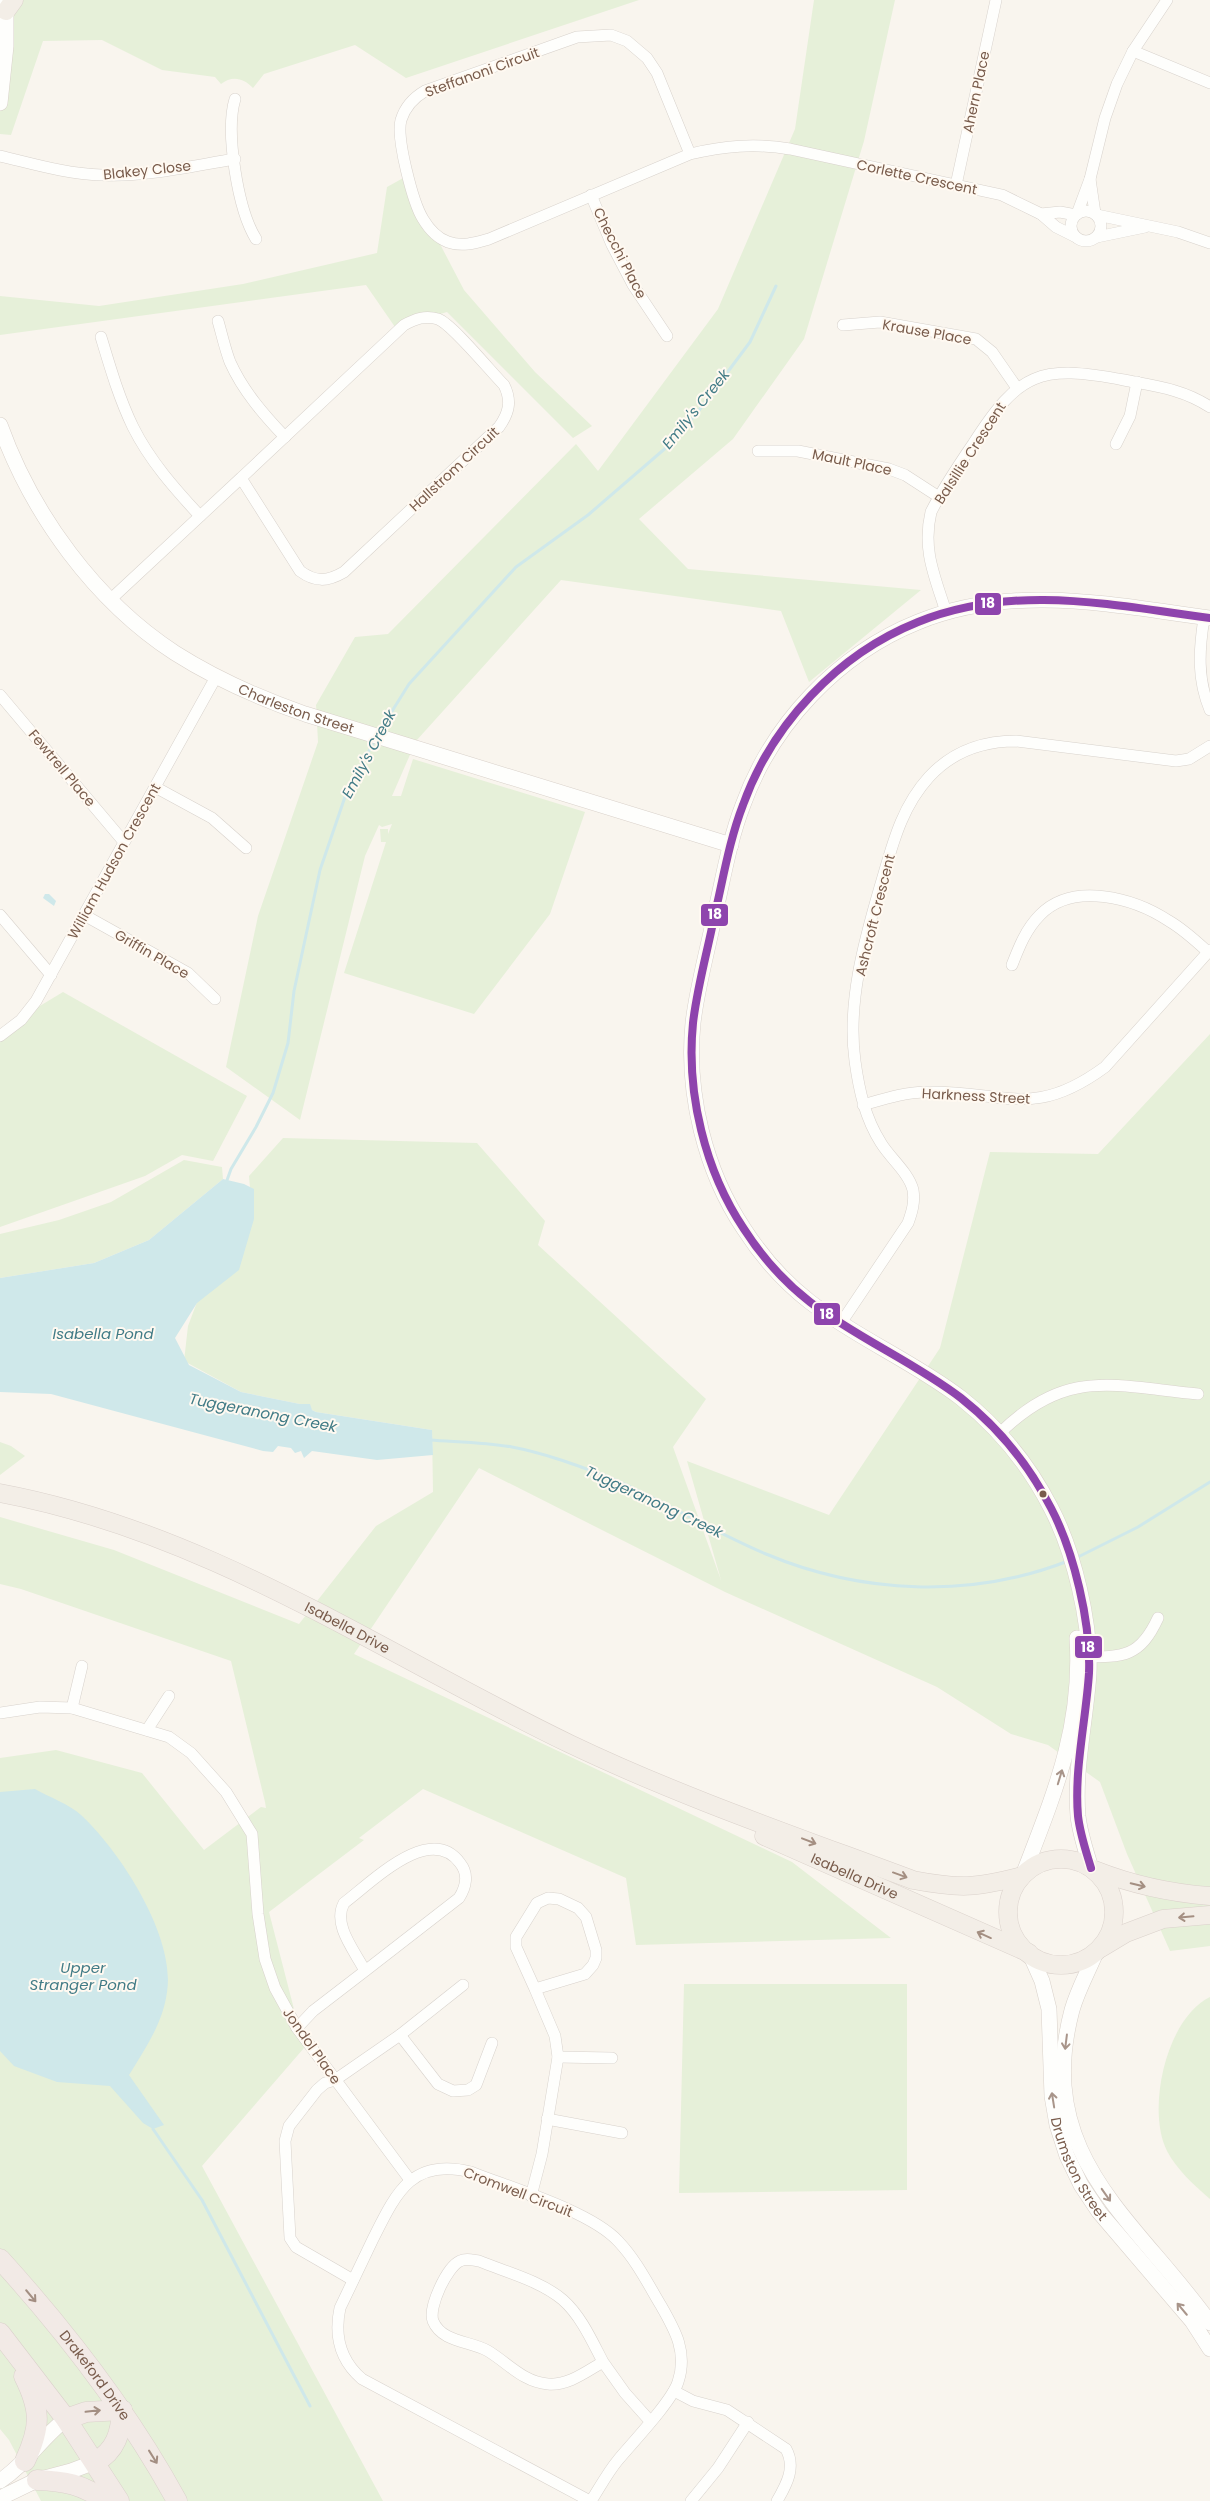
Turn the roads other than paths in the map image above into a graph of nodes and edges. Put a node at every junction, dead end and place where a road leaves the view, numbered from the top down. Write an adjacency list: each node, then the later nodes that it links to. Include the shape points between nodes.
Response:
1 (996, 0): 13 (street, Ahern Place)
2 (1167, 0): 4 (street)
3 (9, 4): 7 (street)
4 (1133, 52): 5 (street); 12 (street, via 1105,118)
5 (1210, 83)
6 (235, 99): 11 (street, via 231,130)
7 (0, 103)
8 (790, 149): 9 (street, Steffanoni Circuit, via 755,145 720,147); 13 (street, Corlette Crescent)
9 (690, 154): 14 (street, Steffanoni Circuit); 14 (street, Steffanoni Circuit, via 657,73 647,58 627,41 611,35 577,37 425,91 406,108 401,121 400,141 419,210 430,230 448,242 469,245)
10 (0, 156): 11 (street, Blakey Close, via 66,172 103,175 141,173)
11 (235, 159): 21 (street, via 243,211)
12 (1090, 179): 16 (street); 17 (street)
13 (956, 185): 15 (street, Corlette Crescent, via 1002,195)
14 (591, 195): 25 (street, Checchi Place, via 633,285)
15 (1041, 214): 16 (street, Corlette Crescent); 19 (street, Corlette Crescent)
16 (1076, 214): 17 (street, via 1086,210); 19 (street, via 1071,225)
17 (1096, 214): 18 (street); 20 (street, via 1102,227)
18 (1151, 226): 20 (street); 22 (street)
19 (1074, 236): 20 (street, via 1086,241)
20 (1097, 237)
21 (256, 240)
22 (1210, 242)
23 (218, 321): 31 (street, via 230,362 244,387)
24 (844, 325): 28 (street, Krause Place, via 880,322 976,340 992,352)
25 (667, 336)
26 (101, 337): 36 (street, via 119,396 142,443 160,471)
27 (1137, 382): 28 (street, Balsillie Crescent, via 1068,371 1047,374); 29 (street, Balsillie Crescent, via 1187,393); 32 (street, via 1130,416)
28 (1017, 388): 35 (street, Balsillie Crescent, via 991,415)
29 (1210, 407)
30 (0, 425): 37 (street, Charleston Street, via 28,489 46,520 66,548)
31 (284, 437): 34 (street, Hallstrom Circuit); 34 (street, Hallstrom Circuit, via 404,325 416,319 428,317 445,323 508,393 507,416 500,427 333,579 321,581 300,571)
32 (1116, 444)
33 (758, 452): 35 (street, Mault Place, via 798,450 889,469 905,475)
34 (241, 478): 36 (street, Hallstrom Circuit)
35 (939, 497): 38 (street, Balsillie Crescent, via 931,512 927,546)
36 (200, 516): 37 (street, Hallstrom Circuit)
37 (112, 599): 40 (street, Charleston Street, via 174,652)
38 (946, 612): 39 (street, via 984,603 1062,599); 46 (street, via 886,638 848,662 814,692 766,755 743,803)
39 (1207, 618): 42 (street, via 1199,669)
40 (216, 677): 44 (street, William Hudson Crescent); 46 (street, Charleston Street, via 259,698 360,732)
41 (0, 695): 45 (street, Fewtrell Place)
42 (1210, 710)
43 (1210, 746): 55 (street, Ashcroft Crescent, via 1189,759 1176,761 996,741 966,750 930,776 915,795 898,827 865,940 854,1019 855,1058)
44 (155, 787): 45 (street, William Hudson Crescent); 47 (street, via 212,818)
45 (124, 842): 49 (street, William Hudson Crescent)
46 (731, 845): 56 (street, via 694,1019 693,1079 704,1138 723,1192 762,1255 786,1282)
47 (246, 848)
48 (0, 915): 52 (street)
49 (84, 915): 52 (street, William Hudson Crescent); 53 (street, Griffin Place, via 188,973)
50 (1209, 951): 51 (street, via 1169,920 1147,908 1110,898 1077,896 1054,904 1040,914 1024,935); 55 (street, Harkness Street, via 1105,1067 1085,1082 1063,1092 1040,1099 1017,1100 926,1092 902,1094)
51 (1012, 965)
52 (51, 975): 54 (street, William Hudson Crescent, via 21,1020)
53 (215, 999)
54 (0, 1036)
55 (864, 1105): 56 (street, Ashcroft Crescent, via 880,1142 912,1188 914,1206 908,1223)
56 (842, 1323): 58 (street, via 949,1390)
57 (1198, 1394): 58 (street, via 1108,1385 1068,1388 1036,1403)
58 (1000, 1434): 61 (street, via 1034,1478 1060,1527 1081,1600 1076,1614)
59 (0, 1493): 68 (main road, Isabella Drive, via 111,1521 182,1546 250,1577 571,1744)
60 (1158, 1618): 61 (street, via 1149,1638 1133,1651)
61 (1084, 1657): 63 (street)
62 (82, 1666): 65 (street)
63 (1083, 1685): 69 (street, via 1078,1822); 70 (street, one-way to 63, via 1068,1751)
64 (169, 1696): 67 (street)
65 (72, 1708): 66 (street, via 40,1707); 67 (street)
66 (0, 1712)
67 (148, 1730): 78 (street, Jondol Place, via 169,1737 191,1753 226,1792 252,1834 262,1944 276,1988)
68 (681, 1793): 70 (main road, Isabella Drive, one-way to 70, via 913,1880 967,1888); 74 (main road, Isabella Drive, one-way to 68, via 816,1860)
69 (1092, 1869): 70 (main road, via 1076,1861 1058,1859 1040,1863); 71 (main road, one-way to 71, via 1127,1883); 73 (main road, via 1110,1890 1114,1908 1109,1934)
70 (1023, 1876): 74 (main road, via 1011,1896 1008,1914 1013,1932)
71 (1210, 1896)
72 (1210, 1915): 73 (main road, one-way to 73, via 1163,1919 1126,1933)
73 (1098, 1950): 74 (main road, via 1066,1964 1047,1962); 90 (street, Drumston Street, one-way to 90, via 1081,1986 1067,2030 1064,2076 1071,2122 1080,2150 1109,2200)
74 (1030, 1954): 93 (street, Drumston Street, one-way to 74, via 1190,2318 1099,2212 1067,2156 1052,2096 1048,2009 1042,1981)
75 (365, 1971): 75 (street, via 339,1922 344,1903 413,1852 432,1848 446,1851 457,1859 466,1877 459,1898); 78 (street, via 313,2011)
76 (463, 1984): 79 (street)
77 (535, 1989): 77 (street, via 585,1974 596,1958 586,1917 578,1908 559,1899 548,1898 537,1903 516,1938 516,1947); 81 (street, via 555,2036)
78 (297, 2028): 83 (street, Jondol Place)
79 (400, 2035): 80 (street, via 438,2084 453,2091 468,2090 476,2084); 83 (street)
80 (492, 2043)
81 (558, 2057): 82 (street); 84 (street)
82 (612, 2058)
83 (335, 2080): 86 (street, Jondol Place); 89 (street, via 317,2090 286,2133 289,2232 296,2247)
84 (547, 2119): 85 (street); 87 (street)
85 (622, 2132)
86 (410, 2180): 87 (street, Cromwell Circuit, via 432,2169 456,2168); 89 (street, Cromwell Circuit, via 395,2196)
87 (531, 2196): 95 (street, Cromwell Circuit, via 598,2225 632,2258 680,2342 682,2367)
88 (0, 2259): 96 (highway, Drakeford Drive, one-way to 96)
89 (353, 2280): 108 (street, Cromwell Circuit, via 336,2325 338,2343 345,2360 362,2379)
90 (1210, 2323)
91 (0, 2333): 97 (highway)
92 (0, 2345): 100 (highway, via 35,2397 37,2428)
93 (1210, 2349)
94 (604, 2362): 94 (street, via 565,2382 534,2382 487,2350 460,2342 442,2331 433,2320 432,2305 452,2266 467,2259 479,2261 564,2300); 98 (street)
95 (674, 2391): 98 (street, Cromwell Circuit); 99 (street, via 727,2410)
96 (122, 2410): 97 (highway, one-way to 96, via 86,2412); 101 (highway, via 115,2444); 107 (highway, Drakeford Drive, one-way to 107)
97 (66, 2419): 100 (street); 101 (highway)
98 (650, 2421): 108 (street, Cromwell Circuit, via 616,2462)
99 (748, 2422): 109 (street); 110 (street, via 786,2449 792,2459 791,2471)
100 (25, 2461): 103 (street)
101 (95, 2462): 102 (street); 106 (highway)
102 (38, 2480): 104 (street); 105 (highway, via 60,2480 85,2488)
103 (0, 2481)
104 (0, 2498)
105 (104, 2501)
106 (119, 2501)
107 (177, 2501)
108 (591, 2501)
109 (692, 2501)
110 (777, 2501)

